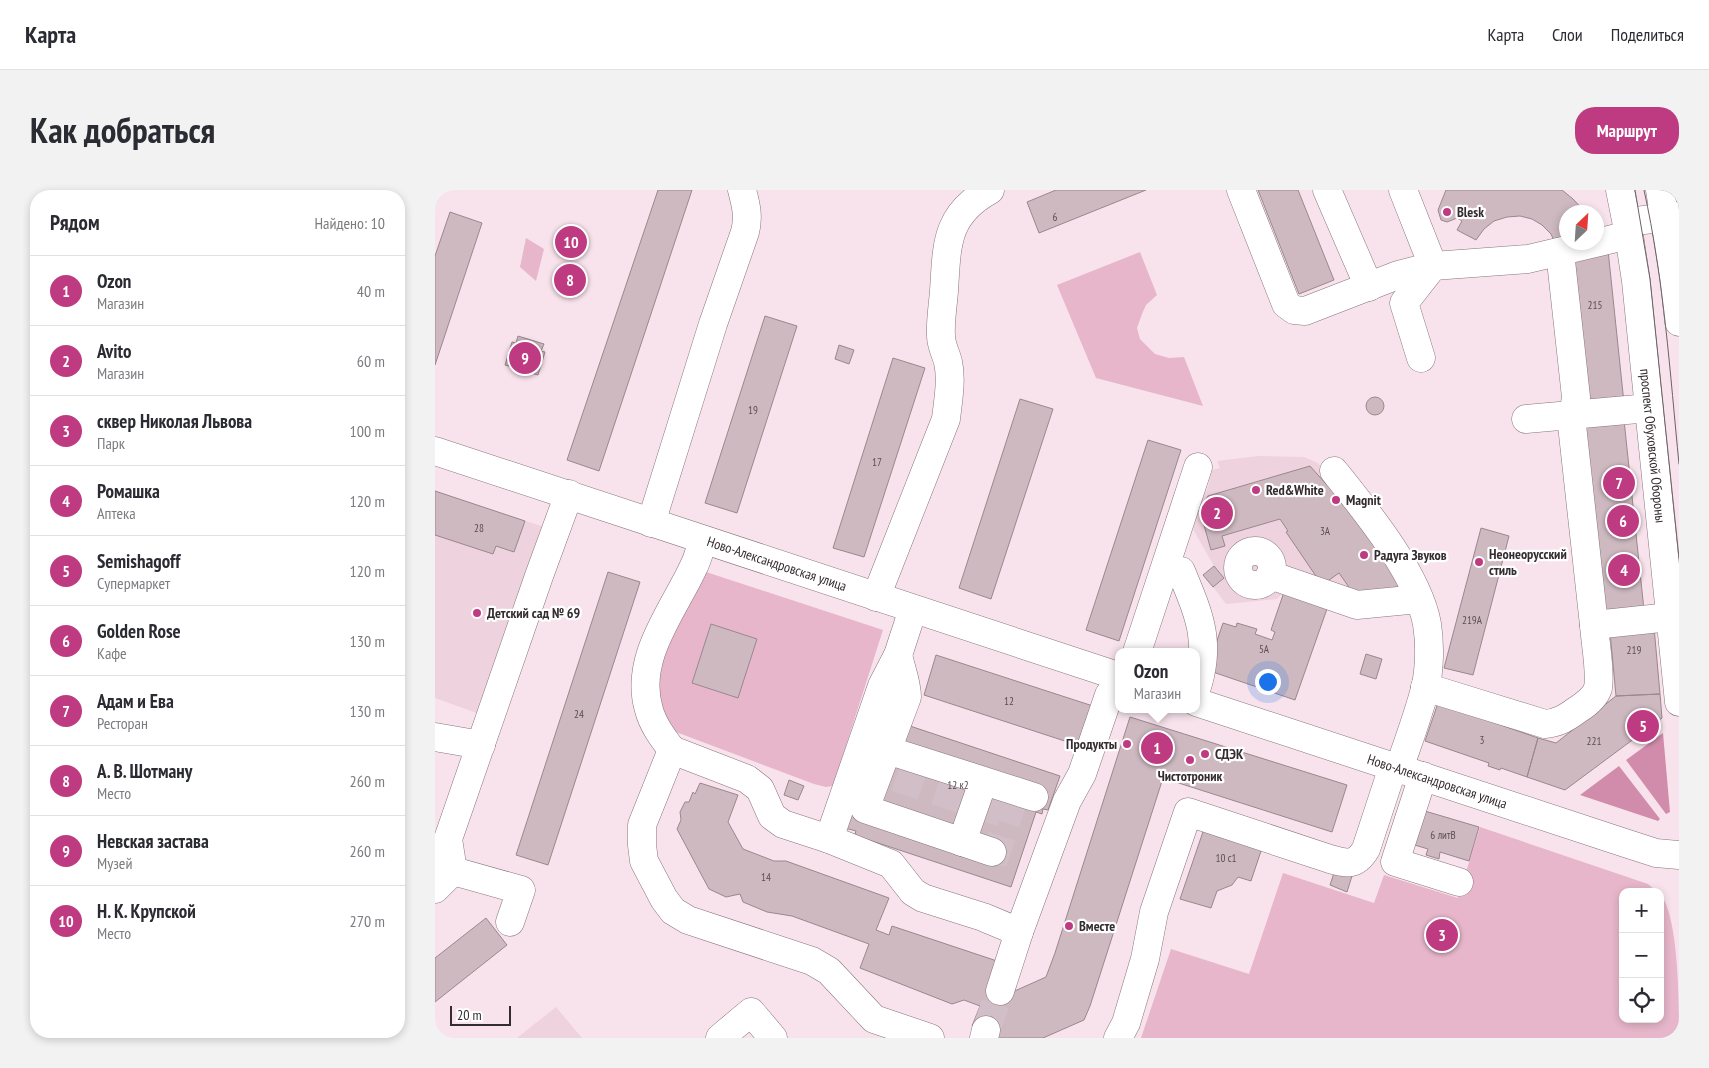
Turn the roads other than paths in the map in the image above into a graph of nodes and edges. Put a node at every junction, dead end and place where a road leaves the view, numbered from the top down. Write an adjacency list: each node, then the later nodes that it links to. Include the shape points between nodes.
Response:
1 (742, 190): 22 (street, via 748,221 745,232)
2 (990, 190): 26 (street, via 963,210 947,246 941,337 948,364 946,419)
3 (1241, 190): 12 (street, via 1285,304 1294,310 1305,311)
4 (1327, 190): 12 (street)
5 (1403, 190): 11 (street)
6 (1620, 190): 9 (street, проспект Обуховской Обороны)
7 (1660, 190): 8 (street)
8 (1672, 216): 9 (street); 13 (street)
9 (1628, 228): 10 (street); 15 (street, проспект Обуховской Обороны)
10 (1560, 252): 11 (street, via 1528,259); 16 (street, via 1576,397)
11 (1433, 266): 12 (street); 14 (street, via 1404,303)
12 (1369, 287)
13 (1679, 322)
14 (1421, 358)
15 (1649, 408): 16 (street); 29 (street, проспект Обуховской Обороны)
16 (1573, 415): 17 (street); 30 (street)
17 (1526, 419)
18 (435, 451): 21 (street, Ново-Александровская улица)
19 (1198, 467): 31 (street)
20 (1334, 471): 27 (street, via 1387,542)
21 (569, 494): 22 (street, Ново-Александровская улица); 40 (street)
22 (651, 522): 23 (street, Ново-Александровская улица)
23 (703, 540): 26 (street, Ново-Александровская улица); 41 (street, via 695,565 657,638 645,686 649,710 659,733)
24 (1181, 571): 34 (street, via 1199,615 1205,652)
25 (1270, 575): 27 (street, via 1357,606)
26 (877, 597): 28 (street, Ново-Александровская улица)
27 (1419, 599): 36 (street, via 1427,624)
28 (913, 610): 32 (street); 33 (street, Ново-Александровская улица)
29 (1670, 618): 30 (street); 37 (street, проспект Обуховской Обороны)
30 (1594, 625): 36 (street, via 1598,688 1587,704 1556,723 1545,724)
31 (1138, 648)
32 (899, 673): 42 (street, via 907,686 907,697); 46 (street, via 882,686)
33 (1115, 675)
34 (1200, 677)
35 (1115, 688): 54 (street, via 1109,695 1082,774 1067,801)
36 (1425, 688): 43 (street)
37 (1679, 702)
38 (1200, 703): 43 (street, Ново-Александровская улица)
39 (435, 737): 40 (street)
40 (481, 745): 51 (street, via 448,839)
41 (672, 750): 46 (street, via 747,779 760,789 772,816 783,824); 58 (street, via 642,826 641,845 645,861 673,911 688,920 812,961 829,971 874,1019)
42 (887, 750): 44 (street); 47 (street, via 865,809)
43 (1405, 770): 50 (street, Ново-Александровская улица, via 1656,853); 52 (street, via 1395,862); 59 (street, via 1366,849 1360,859 1351,863 1336,861 1188,812 1154,912 1145,959 1126,1023)
44 (983, 782): 45 (street); 47 (street)
45 (1034, 797)
46 (829, 839): 54 (street, via 891,864 913,892 923,898)
47 (962, 842): 49 (street)
48 (435, 851): 51 (street)
49 (992, 852)
50 (1679, 855)
51 (444, 880): 53 (street, via 521,890)
52 (1459, 882)
53 (510, 922)
54 (1019, 932): 55 (street)
55 (1000, 991)
56 (720, 1038): 57 (street, via 751,1012)
57 (773, 1038)
58 (930, 1038)
59 (1118, 1038)

